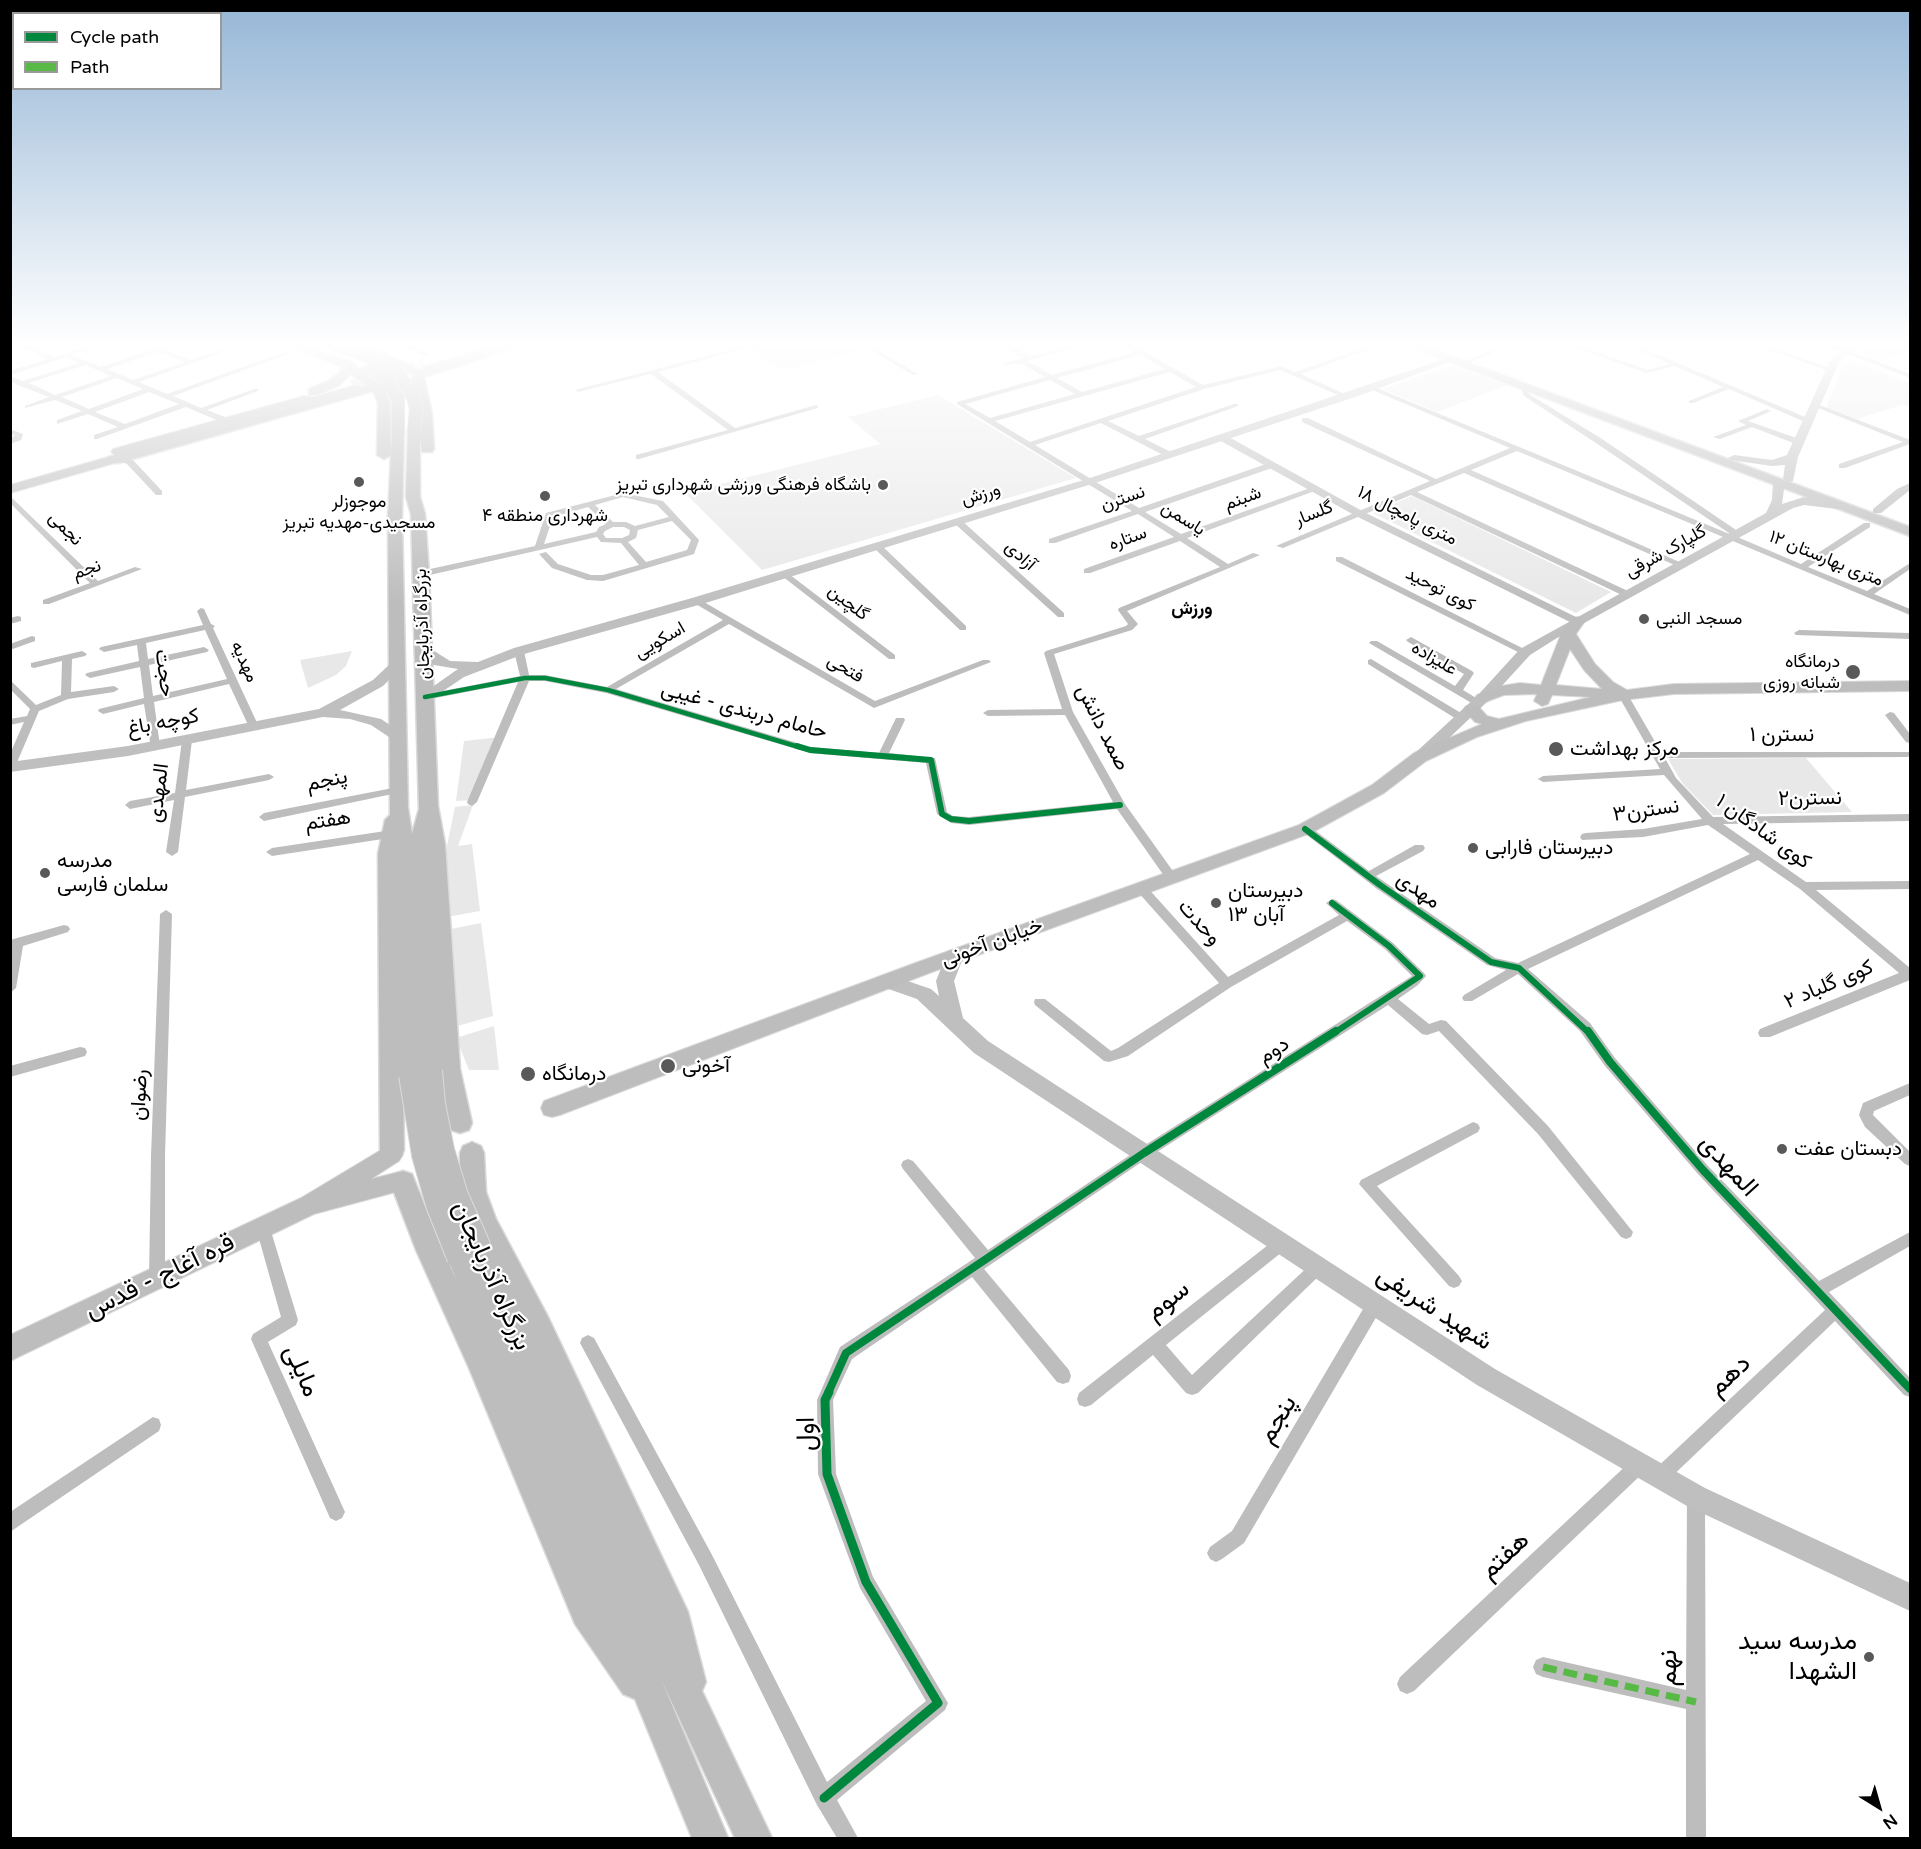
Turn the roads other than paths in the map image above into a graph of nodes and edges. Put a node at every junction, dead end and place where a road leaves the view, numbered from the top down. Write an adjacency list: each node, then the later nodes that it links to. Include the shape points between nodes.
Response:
1 (115, 430): 25 (street)
2 (190, 430): 37 (highway)
3 (202, 430): 37 (main road)
4 (217, 430): 37 (highway)
5 (384, 430): 61 (highway, بزرگراه آذربایجان, via 384,494)
6 (398, 430): 61 (highway, بزرگراه آذربایجان, bridge)
7 (421, 430): 58 (highway, بزرگراه آذربایجان, via 413,497)
8 (422, 430): 40 (highway, بزرگراه آذربایجان)
9 (732, 430): 35 (street)
10 (1003, 430): 32 (street, یاسمن)
11 (1071, 430): 32 (street)
12 (1122, 430): 28 (street)
13 (1164, 430): 28 (street)
14 (1246, 430): 27 (main road, ورزش)
15 (1327, 430): 46 (street)
16 (1471, 430): 33 (street)
17 (1582, 430): 69 (street)
18 (1648, 430): 43 (highway)
19 (1659, 430): 38 (highway)
20 (1737, 430): 26 (street)
21 (1766, 430): 30 (street)
22 (1803, 430): 30 (main road)
23 (1881, 430): 31 (street)
24 (10, 431): 29 (street, via 19,434)
25 (97, 437)
26 (1717, 437)
27 (1223, 438): 34 (main road, ورزش); 39 (street, ۱۸ متری پامچال)
28 (1139, 439): 34 (street)
29 (10, 442)
30 (1798, 442): 36 (main road)
31 (1911, 442): 41 (street)
32 (1028, 445): 44 (street, یاسمن)
33 (1515, 449): 42 (street, گلسار); 69 (street)
34 (1170, 455): 44 (main road, ورزش)
35 (639, 457)
36 (1791, 457): 38 (main road, via 1772,463); 43 (main road)
37 (113, 458): 45 (main road); 49 (main road); 52 (street, via 130,462)
38 (1734, 458): 43 (highway)
39 (1272, 465): 50 (street, ۱۸ متری پامچال); 56 (street, نسترن)
40 (427, 466)
41 (1842, 466)
42 (1464, 470): 46 (street, گلسار); 79 (street)
43 (1782, 478): 55 (highway); 57 (highway); 60 (main road)
44 (1091, 481): 56 (street, یاسمن); 63 (main road, ورزش)
45 (10, 482)
46 (1437, 482): 51 (street, گلسار)
47 (1911, 486): 57 (street)
48 (427, 487): 58 (highway, بزرگراه آذربایجان)
49 (10, 489)
50 (1316, 489): 59 (street, ۱۸ متری پامچال); 71 (street, شبنم)
51 (1411, 492): 59 (street, گلسار); 89 (street)
52 (159, 493)
53 (10, 498): 88 (street, نجمی)
54 (589, 504): 62 (street, via 623,495 660,504); 65 (street); 76 (street, via 549,515)
55 (1838, 504): 60 (main road, گلپارک شرقی, via 1804,501); 68 (highway)
56 (1139, 511): 71 (street, یاسمن); 73 (street, نسترن)
57 (1877, 512): 64 (highway)
58 (418, 514): 86 (highway, بزرگراه آذربایجان)
59 (1360, 514): 75 (street, گلسار); 97 (street, ۱۸ متری پامچال)
60 (1771, 515): 69 (main road, گلپارک شرقی)
61 (395, 517): 120 (highway, بزرگراه آذربایجان)
62 (674, 518): 67 (street); 81 (street, via 695,540 691,552)
63 (957, 521): 74 (main road, ورزش); 95 (street, آزادی)
64 (1911, 524)
65 (611, 525): 67 (street, via 626,524); 70 (street, via 602,529)
66 (1867, 525): 83 (street)
67 (634, 529): 72 (street, via 633,536)
68 (1911, 532)
69 (1733, 536): 79 (main road, گلپارک شرقی); 83 (street, ۱۲ متری بهارستان)
70 (602, 537): 72 (street); 76 (street)
71 (1181, 537): 82 (street, یاسمن); 85 (street, ستاره)
72 (623, 541): 81 (street)
73 (1052, 541)
74 (877, 546): 87 (main road, ورزش); 99 (street)
75 (1280, 546)
76 (541, 550): 81 (street, via 555,566 590,578); 86 (street, via 465,570)
77 (1256, 555): 82 (street, صمد دانش)
78 (1340, 559): 112 (street, کوی توحید)
79 (1680, 564): 89 (main road, گلپارک شرقی)
80 (1911, 565): 90 (street)
81 (645, 566)
82 (1227, 567): 137 (street, صمد دانش, via 1122,610 1133,624 1129,628 1049,653)
83 (1802, 567): 90 (street, ۱۲ متری بهارستان)
84 (138, 569): 88 (street, نجم)
85 (1087, 571)
86 (422, 574): 110 (highway, بزرگراه آذربایجان)
87 (785, 574): 91 (main road, ورزش); 114 (street, گلچین)
88 (96, 584): 92 (street, نجم)
89 (1627, 594): 97 (main road, گلپارک شرقی)
90 (1868, 594): 94 (street, ۱۲ متری بهارستان)
91 (697, 601): 96 (street, فتحی); 111 (main road, ورزش)
92 (46, 602)
93 (201, 611): 98 (street, مهدیه)
94 (1911, 612)
95 (1061, 615)
96 (729, 620): 116 (street, فتحی, via 874,705); 128 (street, اسکویی)
97 (1578, 621): 101 (main road); 112 (main road, گلپارک شرقی)
98 (210, 626): 105 (street); 124 (street, مهدیه)
99 (963, 628)
100 (1799, 633): 102 (street)
101 (1568, 634): 130 (main road); 131 (main road, via 1589,667)
102 (1911, 636)
103 (32, 639): 107 (street)
104 (1411, 640): 129 (street, via 1469,673)
105 (141, 641): 108 (street); 118 (street, حجت)
106 (1374, 644): 129 (street, علیزاده)
107 (10, 647)
108 (104, 650)
109 (204, 650): 118 (street)
110 (423, 650): 121 (main road, via 449,665); 133 (highway, بزرگراه آذربایجان)
111 (519, 651): 121 (main road, ورزش); 123 (street)
112 (1525, 652): 135 (main road, گلپارک شرقی)
113 (82, 654): 115 (street)
114 (892, 657)
115 (68, 658): 119 (street); 132 (street)
116 (986, 662)
117 (1371, 662): 135 (street)
118 (144, 664): 122 (street); 134 (street, حجت)
119 (34, 665)
120 (397, 665): 139 (main road, via 378,683); 147 (highway, بزرگراه آذربایجان)
121 (482, 665): 133 (main road, ورزش, via 459,674)
122 (90, 675)
123 (525, 678): 128 (street, حامام دربندی - غیبی); 133 (street, حامام دربندی - غیبی); 161 (street)
124 (233, 680): 134 (street); 146 (street, مهدیه)
125 (10, 683): 138 (street)
126 (1911, 686): 131 (main road, via 1674,689)
127 (114, 689): 132 (street)
128 (608, 690): 153 (street, حامام دربندی - غیبی, via 810,750)
129 (1457, 691): 135 (street, علیزاده)
130 (1546, 691): 131 (main road); 135 (main road, via 1501,691); 142 (main road, via 1536,710)
131 (1623, 695): 142 (main road, خیابان آخونی); 152 (street, کوی شادگان ۱)
132 (66, 696): 138 (street)
133 (425, 697): 197 (highway, بزرگراه آذربایجان, via 428,806 435,843)
134 (149, 700): 136 (street); 150 (street, حجت)
135 (1474, 707): 145 (main road, via 1481,719); 154 (main road, گلپارک شرقی)
136 (103, 711)
137 (1068, 712): 140 (street); 163 (street, صمد دانش)
138 (33, 713): 144 (street); 155 (street)
139 (323, 713): 146 (main road, کوچه باغ); 147 (main road, via 376,723)
140 (988, 713)
141 (1890, 715): 149 (street)
142 (1522, 717): 145 (main road, خیابان آخونی)
143 (900, 720): 153 (street)
144 (10, 722)
145 (1500, 724): 154 (main road, خیابان آخونی)
146 (254, 727): 148 (main road, کوچه باغ)
147 (397, 736): 160 (highway, بزرگراه آذربایجان)
148 (187, 740): 150 (main road, کوچه باغ); 159 (street, المهدی)
149 (1911, 740)
150 (155, 746): 155 (main road, کوچه باغ)
151 (1907, 754): 152 (street, نسترن ۱)
152 (1657, 755): 156 (street, کوی شادگان ۱)
153 (883, 756): 163 (street, حامام دربندی - غیبی, via 931,760 942,814 951,819 969,821)
154 (1420, 757): 167 (main road, خیابان آخونی, via 1378,789)
155 (10, 767)
156 (1667, 772): 158 (street); 166 (street, کوی شادگان ۱)
157 (268, 777): 159 (street)
158 (1542, 779)
159 (180, 795): 162 (street); 171 (street, المهدی)
160 (398, 799): 164 (street, پنجم); 168 (highway, بزرگراه آذربایجان); 197 (highway, بزرگراه آذربایجان)
161 (472, 802)
162 (130, 805)
163 (1120, 805): 175 (street, صمد دانش)
164 (264, 817)
165 (1911, 817): 166 (street, نسترن۲)
166 (1710, 821): 169 (street, نسترن۳, via 1643,833); 173 (street, کوی شادگان ۱)
167 (1305, 829): 174 (street, مهدی); 175 (main road, خیابان آخونی)
168 (392, 834): 172 (street, هفتم); 197 (highway, بزرگراه آذربایجان, via 388,854)
169 (1586, 837)
170 (1419, 848): 174 (street)
171 (172, 852)
172 (272, 852)
173 (1759, 855): 177 (street, کوی شادگان ۱); 185 (street)
174 (1368, 876): 185 (street, مهدی, via 1491,962)
175 (1171, 878): 178 (main road, خیابان آخونی)
176 (1911, 885): 177 (street)
177 (1804, 886): 186 (street, کوی شادگان ۱)
178 (1141, 888): 184 (main road, خیابان آخونی); 188 (street, وحدت)
179 (1332, 903): 181 (street)
180 (166, 914): 217 (street, رضوان)
181 (1347, 915): 188 (street); 190 (street, دوم, via 1420,975)
182 (64, 929): 183 (street)
183 (14, 944): 189 (street)
184 (955, 956): 187 (main road, خیابان آخونی); 193 (main road, via 945,981)
185 (1519, 968): 191 (street); 219 (street, المهدی, via 1585,1028 1703,1170)
186 (1910, 974): 194 (street, کوی گلباد ۲)
187 (887, 981): 193 (main road, شهید شریفی, via 924,994); 199 (main road, خیابان آخونی)
188 (1227, 984): 192 (street, via 1123,1052 1109,1057)
189 (10, 988)
190 (1388, 998): 204 (street, دوم); 210 (street, via 1427,1030 1441,1025 1543,1130)
191 (1468, 998)
192 (1040, 1002)
193 (954, 1021): 204 (main road, شهید شریفی, via 981,1047)
194 (1765, 1033)
195 (80, 1052): 196 (street)
196 (10, 1072)
197 (420, 1074): 200 (highway, بزرگراه آذربایجان); 202 (highway, بزرگراه آذربایجان); 212 (highway, بزرگراه آذربایجان, bridge, via 425,1155 439,1204)
198 (1911, 1089): 205 (street, via 1868,1107 1866,1115)
199 (552, 1108)
200 (460, 1123): 202 (highway, via 446,1120 408,1134); 203 (highway, via 473,1137)
201 (1473, 1128): 218 (street, via 1366,1184)
202 (391, 1152): 207 (highway, via 389,1168); 208 (main road)
203 (472, 1153): 207 (highway, via 459,1169 419,1184); 212 (highway, بزرگراه آذربایجان)
204 (1144, 1153): 213 (main road, شهید شریفی); 215 (street, اول)
205 (1911, 1160)
206 (908, 1165): 215 (street)
207 (401, 1182): 208 (main road); 214 (highway, بزرگراه آذربایجان)
208 (309, 1205): 209 (main road, قره آغاج - قدس)
209 (263, 1228): 217 (main road, قره آغاج - قدس); 231 (street, مایلی, via 290,1320 259,1339)
210 (1626, 1232)
211 (1911, 1239): 219 (street)
212 (474, 1242): 214 (highway, via 470,1216 451,1220 435,1233); 238 (highway, بزرگراه آذربایجان); 241 (highway, بزرگراه آذربایجان, via 616,1554)
213 (1282, 1244): 216 (main road, شهید شریفی); 223 (street, سوم)
214 (429, 1250): 238 (highway, بزرگراه آذربایجان, via 586,1612)
215 (980, 1263): 225 (street); 239 (street, اول, via 846,1353 825,1400 827,1474 866,1582 938,1703)
216 (1318, 1267): 220 (main road, شهید شریفی); 223 (street, via 1192,1387)
217 (157, 1279): 224 (main road, قره آغاج - قدس)
218 (1454, 1281)
219 (1816, 1291): 221 (street, المهدی)
220 (1375, 1304): 229 (main road, شهید شریفی, via 1486,1377); 233 (street, پنجم, via 1238,1538)
221 (1835, 1311): 226 (street, المهدی); 229 (street, دهم)
222 (588, 1343): 239 (street, via 705,1559)
223 (1154, 1344): 227 (street, سوم)
224 (10, 1349)
225 (1062, 1376)
226 (1911, 1389)
227 (1085, 1399)
228 (153, 1425): 232 (street)
229 (1649, 1471): 230 (main road, شهید شریفی); 236 (street, هفتم)
230 (1696, 1497): 234 (main road, شهید شریفی); 237 (street, نهم)
231 (336, 1512)
232 (10, 1524)
233 (1216, 1553)
234 (1911, 1597)
235 (1543, 1667): 237 (street)
236 (1407, 1684)
237 (1696, 1702): 243 (street, نهم)
238 (661, 1719): 240 (highway, بزرگراه آذربایجان)
239 (824, 1798): 242 (street)
240 (710, 1839)
241 (754, 1839)
242 (848, 1839)
243 (1696, 1839)

